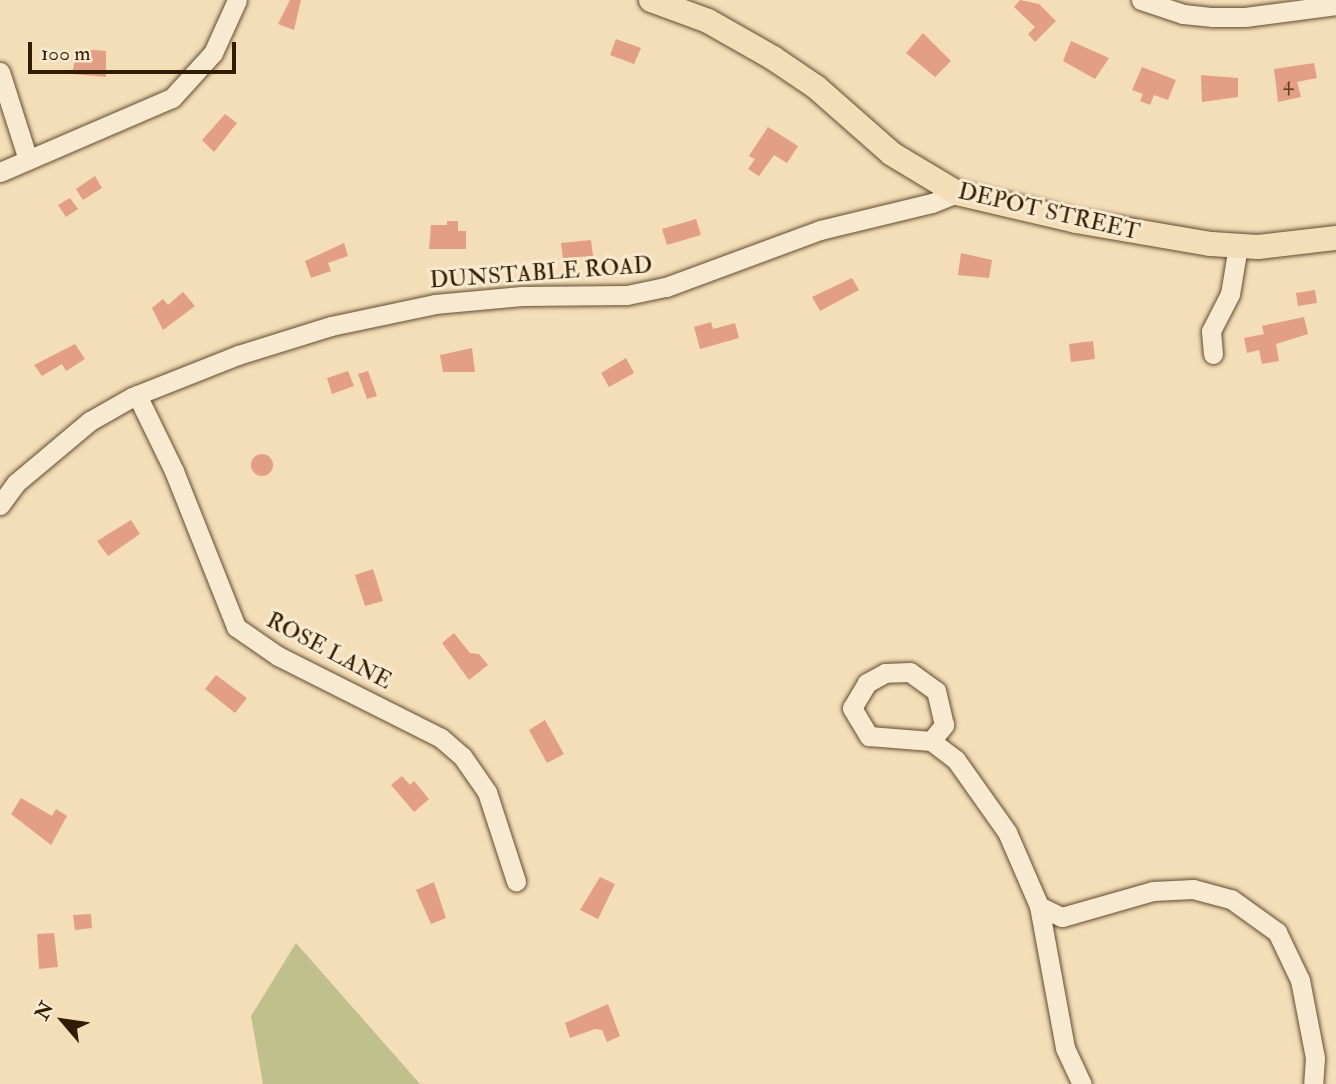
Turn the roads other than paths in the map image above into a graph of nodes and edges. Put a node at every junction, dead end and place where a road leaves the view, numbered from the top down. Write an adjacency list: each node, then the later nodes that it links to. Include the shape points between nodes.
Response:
1 (237, 0): 6 (street, via 213,53 172,98)
2 (651, 0): 8 (main road, DEPOT STREET, via 708,21 773,58 816,87 892,154)
3 (1141, 0): 4 (street, via 1213,17)
4 (1336, 5)
5 (0, 72): 6 (street)
6 (28, 160): 7 (street)
7 (0, 172)
8 (957, 193): 10 (main road, DEPOT STREET, via 1148,235); 12 (street, DUNSTABLE ROAD, via 820,230 666,288 628,295 477,299 394,311 238,355)
9 (1336, 238): 10 (main road, DEPOT STREET)
10 (1238, 246): 11 (street, via 1230,294 1211,331)
11 (1213, 354)
12 (137, 395): 13 (street, DUNSTABLE ROAD, via 62,443 16,483); 15 (street, ROSE LANE, via 174,471 236,626 278,656 441,738 462,756 487,792)
13 (0, 505)
14 (931, 741): 14 (street, via 869,736 852,708 867,683 885,673 910,672 936,691 944,725); 16 (street, via 956,760 1007,832)
15 (516, 880)
16 (1039, 906): 17 (street, via 1065,1048); 18 (street, via 1062,917 1153,891 1193,889 1231,899 1277,932 1300,981 1315,1058)
17 (1082, 1084)
18 (1313, 1084)

